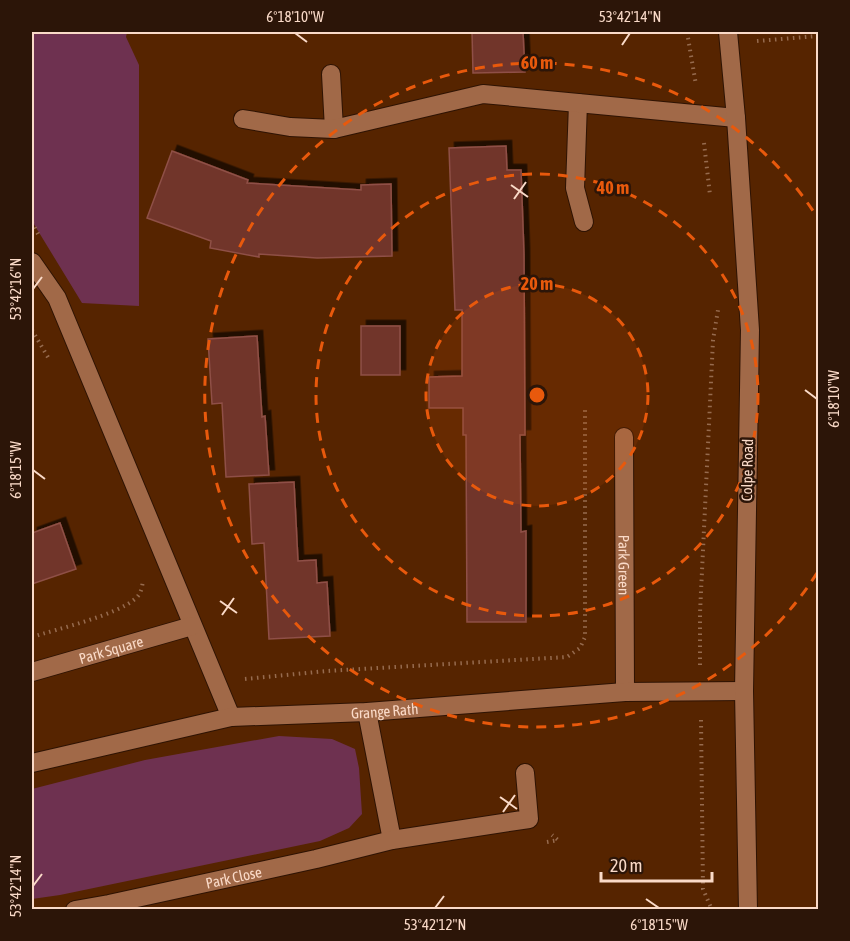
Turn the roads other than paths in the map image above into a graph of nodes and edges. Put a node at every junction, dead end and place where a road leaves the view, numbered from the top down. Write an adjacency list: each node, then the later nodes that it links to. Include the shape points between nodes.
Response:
1 (729, 38): 4 (street, Colpe Road)
2 (332, 74): 6 (street)
3 (578, 103): 4 (street); 6 (street, via 483,94); 7 (street, via 575,188)
4 (736, 118): 12 (street, Colpe Road, via 750,330)
5 (243, 119): 6 (street)
6 (334, 129)
7 (584, 222)
8 (32, 262): 10 (street, via 57,298)
9 (624, 437): 13 (street, Park Green)
10 (192, 626): 11 (street, Park Square); 15 (street)
11 (32, 672)
12 (744, 691): 13 (street, Grange Rath); 20 (street, Colpe Road)
13 (625, 692): 14 (street, Grange Rath)
14 (367, 712): 15 (street, Grange Rath); 18 (street)
15 (231, 717): 16 (street, Grange Rath)
16 (32, 763)
17 (525, 773): 18 (street, Park Close, via 529,819)
18 (392, 840): 19 (street, Park Close, via 316,860)
19 (75, 909)
20 (748, 909)

